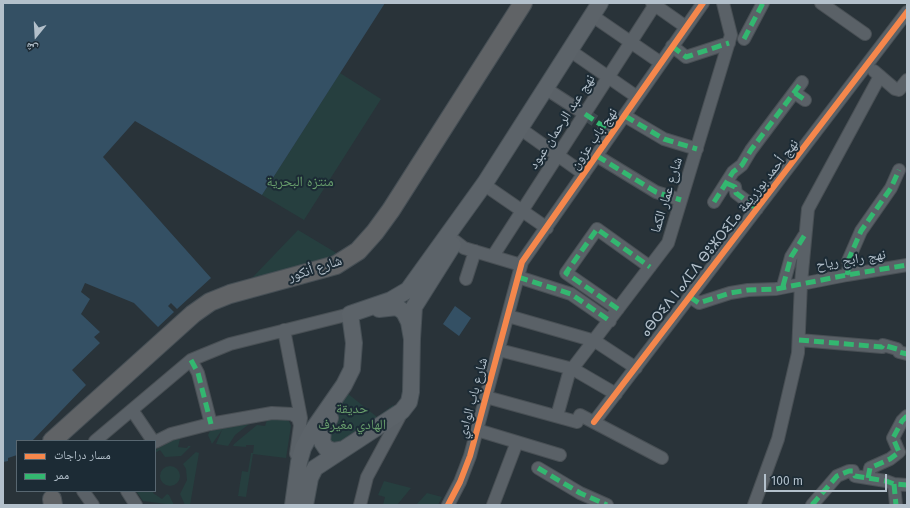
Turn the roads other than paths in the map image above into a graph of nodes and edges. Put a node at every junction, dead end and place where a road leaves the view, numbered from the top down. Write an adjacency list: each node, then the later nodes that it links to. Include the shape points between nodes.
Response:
1 (523, 3): 82 (highway, شارع أنكور, via 391,210 358,251 336,265 230,294 210,302)
2 (533, 3): 83 (highway, شارع أنكور, via 414,193 389,230 364,256 328,275 231,300 209,309)
3 (600, 3): 45 (main road)
4 (608, 3): 11 (main road)
5 (703, 3): 12 (street, نهج باب عزون)
6 (723, 3): 16 (street, شارع عمار الكما, via 732,33)
7 (763, 3): 14 (street)
8 (821, 3): 13 (street)
9 (654, 4): 12 (street); 15 (street, نهج عبد الرحمان عبود)
10 (907, 12): 20 (street, ⴰⴱⵔⵉⴷ ⵏ ⴰⵃⵎⴷ ⴱⵓⵣⵔⵉⵎⴰ نهج أحمد بوزريمة)
11 (597, 19): 15 (street); 18 (main road)
12 (686, 27): 17 (street, نهج باب عزون)
13 (865, 34)
14 (744, 39)
15 (631, 42): 19 (street); 22 (street, نهج عبد الرحمان عبود)
16 (729, 43): 17 (street, via 686,57); 32 (street, شارع عمار الكما)
17 (672, 46): 19 (street, نهج باب عزون)
18 (576, 54): 22 (street); 25 (main road)
19 (661, 63): 27 (street, نهج باب عزون)
20 (866, 68): 21 (street, via 869,66); 41 (street, ⴰⴱⵔⵉⴷ ⵏ ⴰⵃⵎⴷ ⴱⵓⵣⵔⵉⵎⴰ نهج أحمد بوزريمة)
21 (880, 76): 23 (street, via 899,90); 44 (street, via 809,209)
22 (609, 77): 27 (street); 29 (street, نهج عبد الرحمان عبود)
23 (907, 80)
24 (802, 82): 26 (street)
25 (551, 92): 29 (street); 31 (main road)
26 (795, 93): 28 (street); 37 (street)
27 (637, 97): 30 (street, نهج باب عزون)
28 (805, 100)
29 (585, 114): 33 (street, نهج عبد الرحمان عبود)
30 (625, 116): 32 (street, via 664,139); 34 (street, نهج باب عزون)
31 (525, 132): 33 (street); 38 (main road)
32 (697, 149): 39 (street, شارع عمار الكما)
33 (559, 155): 36 (street); 42 (street, نهج عبد الرحمان عبود)
34 (597, 156): 36 (street, نهج باب عزون); 39 (street, via 656,192)
35 (899, 170): 51 (street, via 891,188 860,231 848,261 850,262)
36 (584, 174): 43 (street, نهج باب عزون)
37 (726, 183): 40 (street); 41 (street, via 735,187 736,193)
38 (489, 188): 42 (street); 45 (main road)
39 (681, 200): 50 (street, شارع عمار الكما, via 668,243)
40 (714, 202)
41 (757, 209): 57 (street, ⴰⴱⵔⵉⴷ ⵏ ⴰⵃⵎⴷ ⴱⵓⵣⵔⵉⵎⴰ نهج أحمد بوزريمة)
42 (523, 211): 43 (street); 47 (street, نهج عبد الرحمان عبود)
43 (547, 228): 48 (street, نهج باب عزون)
44 (806, 233): 54 (street); 55 (street, via 791,257)
45 (451, 239): 46 (street, via 464,248); 59 (main road, via 406,292); 63 (main road, via 416,304)
46 (475, 251): 47 (street); 53 (street)
47 (493, 256): 48 (street)
48 (521, 265): 52 (street, نهج باب عزون)
49 (907, 265): 51 (street, نهج رابح رياح)
50 (650, 267): 58 (street, شارع عمار الكما); 58 (street, via 597,230 566,273)
51 (847, 274): 54 (street, نهج رابح رياح)
52 (518, 277): 56 (street, نهج باب عزون); 61 (street, via 571,294)
53 (466, 279)
54 (801, 283): 55 (street, نهج رابح رياح); 64 (street)
55 (783, 286): 57 (street, نهج رابح رياح, via 776,289 730,293 699,303)
56 (514, 294): 60 (street, شارع باب الوادي)
57 (690, 297): 70 (street, ⴰⴱⵔⵉⴷ ⵏ ⴰⵃⵎⴷ ⴱⵓⵣⵔⵉⵎⴰ نهج أحمد بوزريمة)
58 (618, 309): 61 (street, شارع عمار الكما)
59 (358, 312): 62 (street); 63 (main road, via 400,308 409,322); 67 (main road)
60 (508, 316): 65 (street); 66 (street, شارع باب الوادي)
61 (610, 321): 65 (street, شارع عمار الكما)
62 (284, 330): 69 (street, via 213,349); 81 (street, via 300,413)
63 (412, 338): 74 (main road, via 410,396)
64 (799, 340): 68 (street, via 882,347 883,345); 105 (street, via 778,439)
65 (595, 341): 70 (street); 71 (street, شارع عمار الكما)
66 (499, 350): 71 (street); 73 (street, شارع باب الوادي)
67 (354, 352): 88 (main road, via 354,367 350,380 322,434 322,442 329,450); 99 (main road, via 351,371 312,431 304,448 299,462)
68 (907, 354)
69 (192, 360): 75 (street); 79 (street, via 198,373)
70 (636, 368): 72 (street, ⴰⴱⵔⵉⴷ ⵏ ⴰⵃⵎⴷ ⴱⵓⵣⵔⵉⵎⴰ نهج أحمد بوزريمة)
71 (573, 369): 72 (street); 76 (street, شارع عمار الكما, via 569,373)
72 (616, 394): 78 (street, ⴰⴱⵔⵉⴷ ⵏ ⴰⵃⵎⴷ ⴱⵓⵣⵔⵉⵎⴰ نهج أحمد بوزريمة)
73 (486, 397): 76 (street); 80 (street, شارع باب الوادي)
74 (405, 408): 88 (main road); 101 (street, via 367,476)
75 (132, 410): 84 (street); 85 (street)
76 (557, 416): 78 (street, via 577,422 580,415)
77 (907, 416): 92 (street, via 893,438 899,452 870,468)
78 (594, 422): 90 (street)
79 (211, 424): 81 (street, via 282,412 298,418); 86 (street, via 171,434)
80 (477, 430): 87 (street); 102 (street, شارع باب الوادي, via 460,482)
81 (300, 433): 99 (street, via 294,463)
82 (53, 440)
83 (68, 440)
84 (96, 440)
85 (153, 440)
86 (156, 441)
87 (517, 442): 89 (street); 103 (street)
88 (349, 446): 100 (main road, via 312,472)
89 (560, 455)
90 (662, 458)
91 (538, 468): 104 (street, via 580,493)
92 (868, 478): 93 (street); 106 (street, via 855,476 853,471 849,471 834,479)
93 (894, 484): 94 (street); 107 (street)
94 (907, 484)
95 (84, 492): 97 (street)
96 (128, 492): 98 (street)
97 (93, 505)
98 (136, 505)
99 (292, 505)
100 (306, 505)
101 (360, 505)
102 (448, 505)
103 (493, 505)
104 (607, 505)
105 (754, 505)
106 (812, 505)
107 (896, 505)

